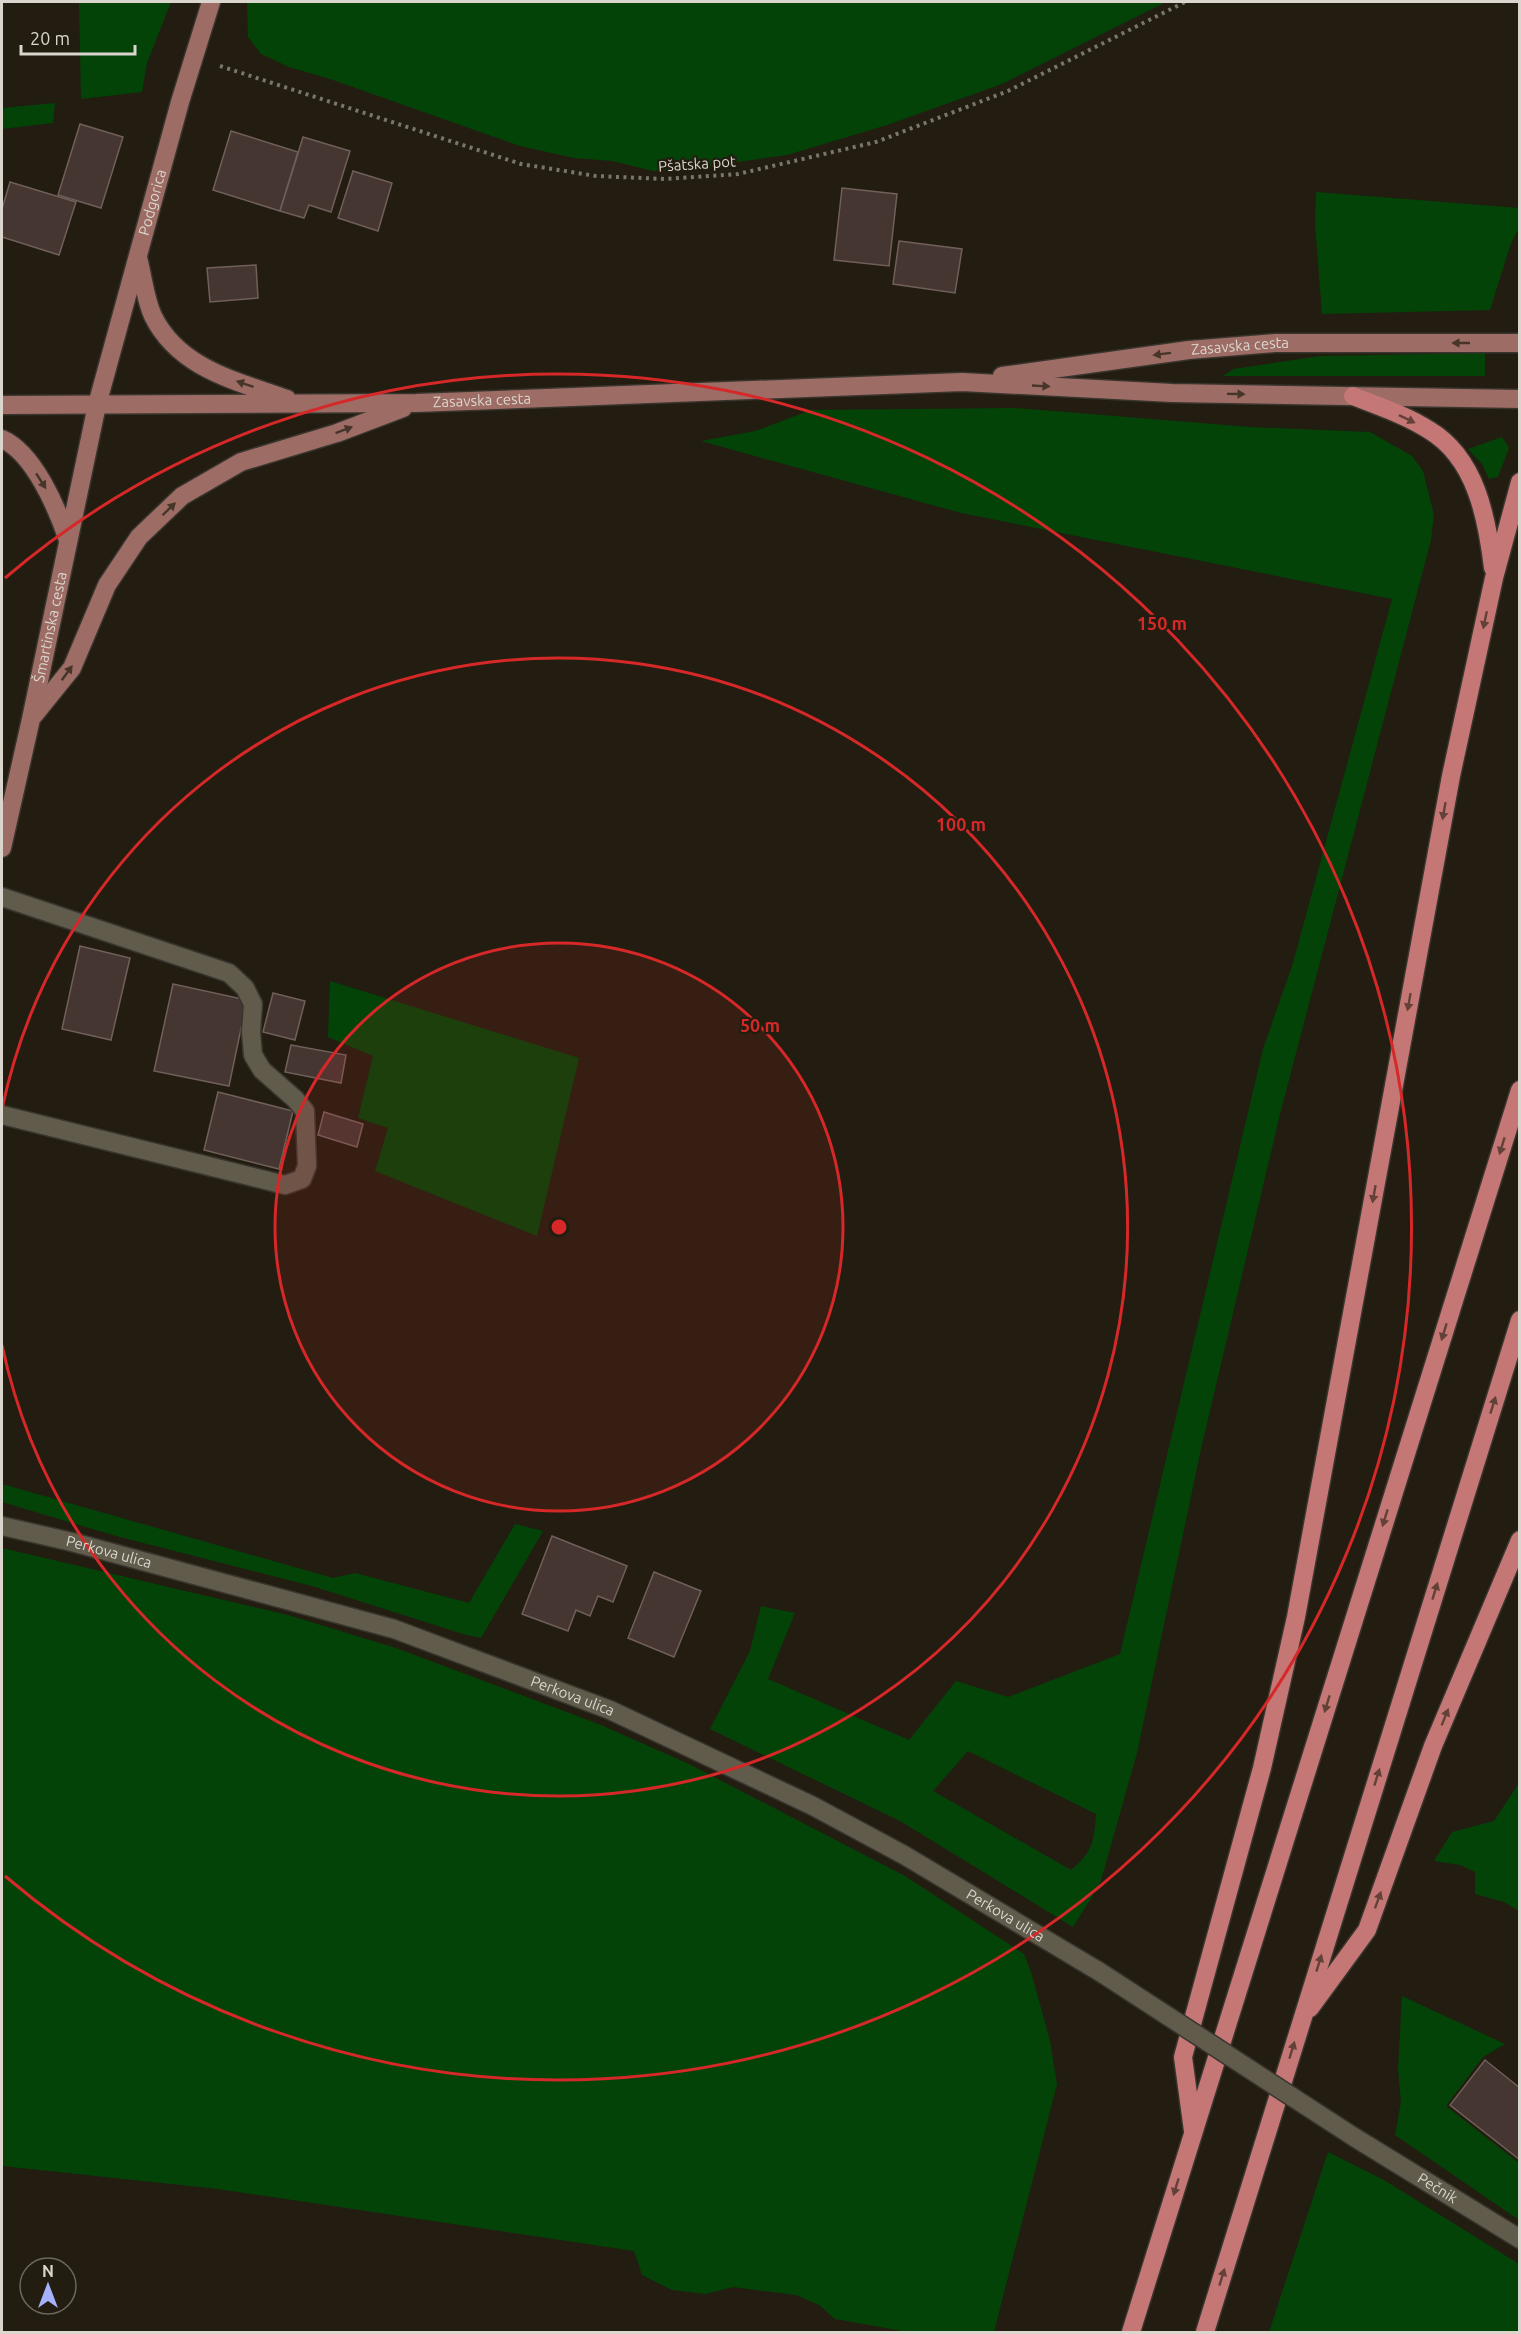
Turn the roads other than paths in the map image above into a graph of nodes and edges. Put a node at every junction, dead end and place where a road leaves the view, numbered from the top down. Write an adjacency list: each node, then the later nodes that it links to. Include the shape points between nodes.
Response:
1 (211, 2): 2 (main road, Podgorica)
2 (138, 258): 8 (main road, one-way to 2, via 216,374 179,353 153,316); 10 (main road, Podgorica)
3 (1520, 343): 4 (main road, Zasavska cesta, one-way to 4, via 1275,343 1189,350)
4 (962, 382): 5 (main road, Zasavska cesta, one-way to 5, via 1172,393); 7 (main road, Zasavska cesta)
5 (1353, 396): 6 (main road, Zasavska cesta); 14 (highway, one-way to 14, via 1431,430 1459,457 1479,494 1489,532)
6 (1520, 399)
7 (416, 403): 8 (main road, Zasavska cesta); 15 (main road, one-way to 7, via 72,668 107,585 139,537 182,496 241,462 337,433)
8 (300, 404): 10 (main road, Zasavska cesta)
9 (2, 405): 10 (main road, Zasavska cesta)
10 (97, 405): 13 (main road, Šmartinska cesta)
11 (2, 439): 13 (main road, one-way to 13, via 31,466 54,501)
12 (1520, 482): 14 (highway)
13 (68, 540): 15 (main road, Šmartinska cesta)
14 (1494, 578): 25 (highway, one-way to 25, via 1451,776 1296,1617 1262,1768 1183,2056)
15 (31, 719): 16 (main road, Šmartinska cesta)
16 (8, 788): 17 (main road, Šmartinska cesta)
17 (2, 848)
18 (2, 897): 20 (street, via 229,973 245,988 253,1004 253,1055 262,1070 305,1111 307,1166 302,1179 285,1185)
19 (1520, 1090): 25 (highway, one-way to 25)
20 (2, 1116)
21 (1520, 1320): 24 (highway, one-way to 21)
22 (2, 1526): 26 (street, Perkova ulica, bridge, via 83,1544 394,1629 610,1710 813,1806 903,1855 1100,1972)
23 (1520, 1540): 24 (highway, one-way to 23, via 1367,1929 1433,1746)
24 (1301, 2019): 29 (highway, one-way to 24)
25 (1193, 2131): 28 (highway, one-way to 28)
26 (1354, 2137): 27 (street, Pečnik)
27 (1520, 2239)
28 (1131, 2332)
29 (1205, 2332)

